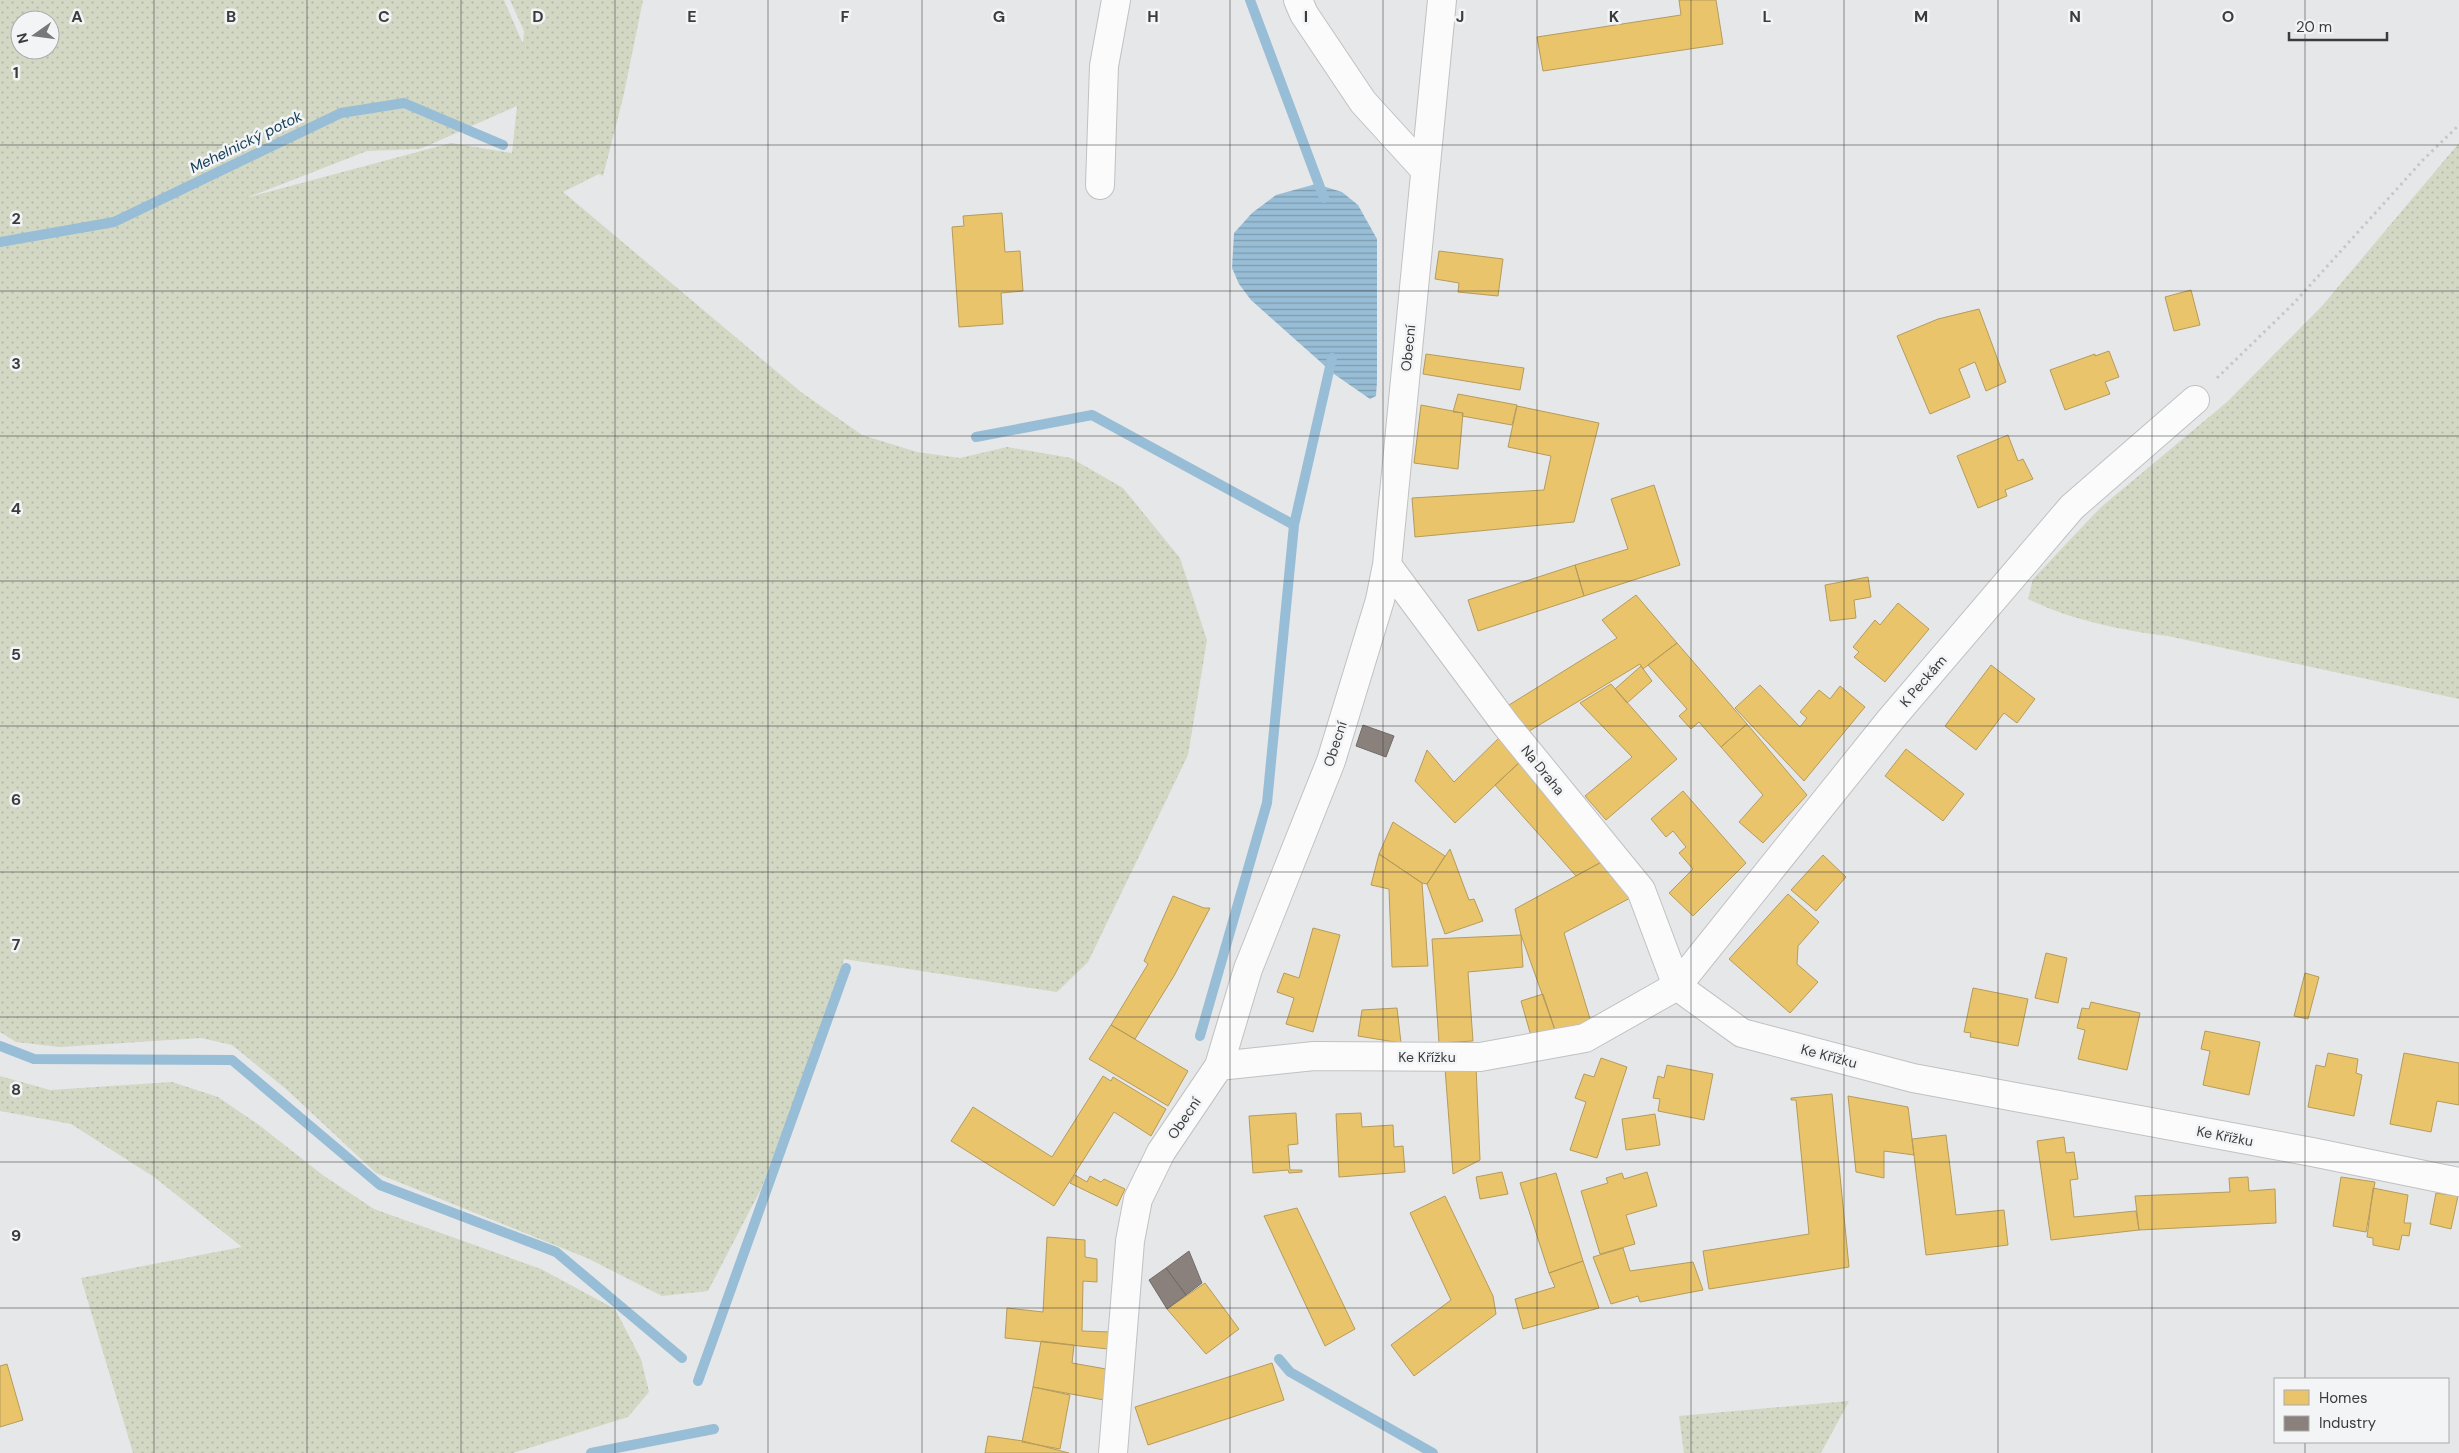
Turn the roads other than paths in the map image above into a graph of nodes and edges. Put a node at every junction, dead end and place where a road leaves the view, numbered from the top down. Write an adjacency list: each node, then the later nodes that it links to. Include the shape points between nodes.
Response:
1 (1116, 0): 5 (street, via 1104,66)
2 (1298, 0): 4 (street, via 1363,102)
3 (1442, 0): 4 (street, Obecní)
4 (1425, 170): 7 (street, Obecní)
5 (1100, 185)
6 (2195, 400): 8 (street, K Peckám, via 2072,507 1890,719)
7 (1387, 565): 8 (street, Na Draha, via 1506,724 1642,890); 9 (street, Obecní, via 1380,600 1331,761 1248,969)
8 (1677, 986): 9 (street, Ke Křížku, via 1585,1038 1490,1055 1314,1056); 10 (street, Ke Křížku, via 1742,1033 1913,1078)
9 (1219, 1066): 11 (street, Obecní, via 1161,1152 1138,1199 1130,1240)
10 (2459, 1182)
11 (1113, 1453)

